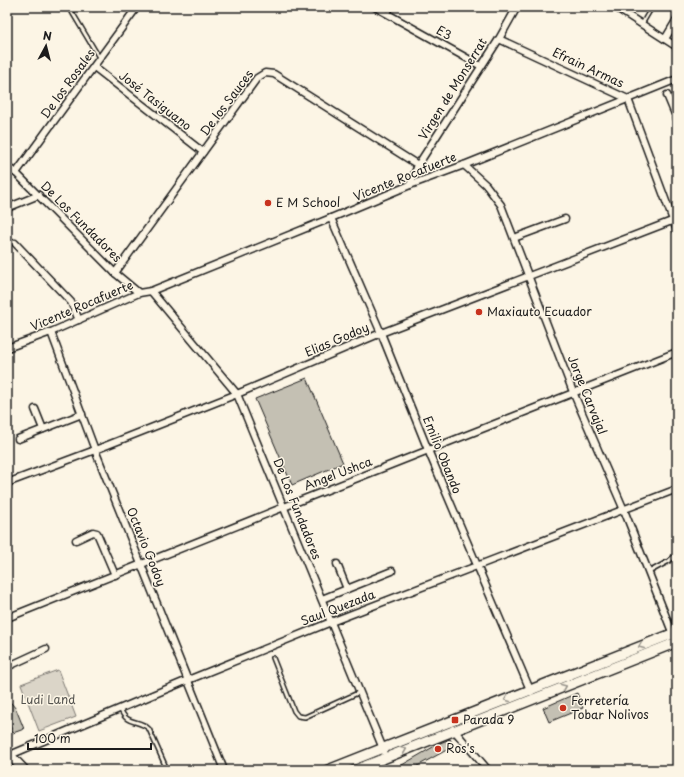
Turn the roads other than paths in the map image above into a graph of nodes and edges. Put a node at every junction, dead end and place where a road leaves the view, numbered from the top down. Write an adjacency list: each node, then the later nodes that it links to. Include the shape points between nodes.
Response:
1 (69, 7): 14 (lane)
2 (138, 7): 14 (street, De los Rosales)
3 (375, 7): 8 (street, E3)
4 (392, 7): 8 (lane)
5 (517, 7): 11 (street, Virgen de Monserrat)
6 (615, 7): 10 (street)
7 (652, 7): 10 (lane)
8 (388, 14): 15 (street, E3)
9 (677, 19): 12 (street)
10 (642, 24): 12 (street)
11 (498, 39): 15 (street, Virgen de Monserrat); 19 (street, Efrain Armas)
12 (665, 39): 13 (street)
13 (677, 47)
14 (100, 59): 16 (street, De los Rosales)
15 (481, 66): 22 (street, Virgen de Monserrat)
16 (94, 67): 21 (street, José Tasiguano); 25 (street, De los Rosales)
17 (677, 79): 19 (street, Vicente Rocafuerte)
18 (667, 94): 20 (street)
19 (628, 99): 23 (street, Vicente Rocafuerte); 31 (street, Efrain Armas)
20 (677, 119)
21 (203, 152): 22 (street, De los Sauces, via 257,78 269,73); 35 (street, De los Sauces)
22 (418, 165): 26 (street, Virgen de Monserrat)
23 (464, 165): 26 (street, Vicente Rocafuerte); 33 (street, Jorge Carvajal, via 495,195)
24 (7, 166): 25 (street, De Los Fundadores)
25 (16, 173): 27 (street, De Los Fundadores)
26 (410, 185): 29 (street, Vicente Rocafuerte)
27 (38, 196): 28 (street); 35 (street, De Los Fundadores)
28 (7, 208)
29 (331, 218): 37 (street, Vicente Rocafuerte); 41 (street, Emilio Obando)
30 (564, 219): 33 (street)
31 (675, 220): 32 (street, Efrain Armas); 36 (street, Elias Godoy)
32 (677, 231)
33 (514, 238): 36 (street, Jorge Carvajal)
34 (15, 244): 39 (street, via 71,302)
35 (115, 273): 38 (street, De Los Fundadores)
36 (529, 275): 41 (street, Elias Godoy); 44 (street, Jorge Carvajal)
37 (151, 291): 38 (street, Vicente Rocafuerte); 45 (street, De Los Fundadores)
38 (139, 293): 39 (street, Vicente Rocafuerte)
39 (79, 320): 40 (street, Vicente Rocafuerte)
40 (51, 332): 42 (street, Vicente Rocafuerte); 47 (street, Octavio Godoy)
41 (381, 333): 45 (street, Elias Godoy); 51 (street, Emilio Obando)
42 (7, 348)
43 (677, 352): 44 (street, Angel Ushca)
44 (573, 392): 51 (street, Angel Ushca); 55 (street, Jorge Carvajal)
45 (237, 394): 50 (street, Elias Godoy); 54 (street, De Los Fundadores)
46 (35, 409): 48 (street)
47 (82, 414): 48 (street); 50 (street, Octavio Godoy)
48 (43, 429): 49 (street)
49 (18, 439)
50 (95, 450): 52 (street, Elias Godoy); 58 (street, Octavio Godoy)
51 (428, 450): 54 (street, Angel Ushca); 60 (street, Emilio Obando)
52 (7, 482)
53 (677, 489): 55 (street, Saul Quezada)
54 (284, 507): 58 (street, Angel Ushca); 65 (street, De Los Fundadores)
55 (624, 510): 60 (street, Saul Quezada); 62 (street, Jorge Carvajal)
56 (76, 540): 63 (street, via 93,532 97,533)
57 (677, 554): 62 (lane)
58 (141, 564): 63 (street, Angel Ushca); 72 (street, Octavio Godoy)
59 (337, 564): 64 (street)
60 (477, 567): 67 (street, Saul Quezada); 74 (street, Emilio Obando)
61 (392, 571): 64 (street)
62 (649, 572): 68 (street, Jorge Carvajal)
63 (115, 575): 66 (street, Angel Ushca)
64 (347, 589): 65 (street)
65 (322, 599): 67 (street, De Los Fundadores)
66 (7, 618)
67 (331, 622): 72 (street, Saul Quezada); 73 (street, De Los Fundadores)
68 (676, 637): 74 (main road)
69 (46, 649): 71 (street)
70 (273, 658): 73 (lane, via 298,716 305,717)
71 (7, 667)
72 (188, 680): 75 (street, Saul Quezada); 82 (street, Octavio Godoy)
73 (360, 692): 77 (street, De Los Fundadores)
74 (532, 694): 76 (main road)
75 (120, 708): 78 (street, Saul Quezada); 80 (lane, via 128,720 150,729)
76 (451, 726): 77 (main road); 79 (main road, one-way to 76); 85 (street)
77 (383, 748): 79 (street, De Los Fundadores); 83 (main road)
78 (8, 754): 81 (main road)
79 (387, 757): 84 (main road)
80 (165, 765)
81 (24, 770)
82 (224, 770)
83 (328, 770)
84 (355, 770)
85 (488, 770)

